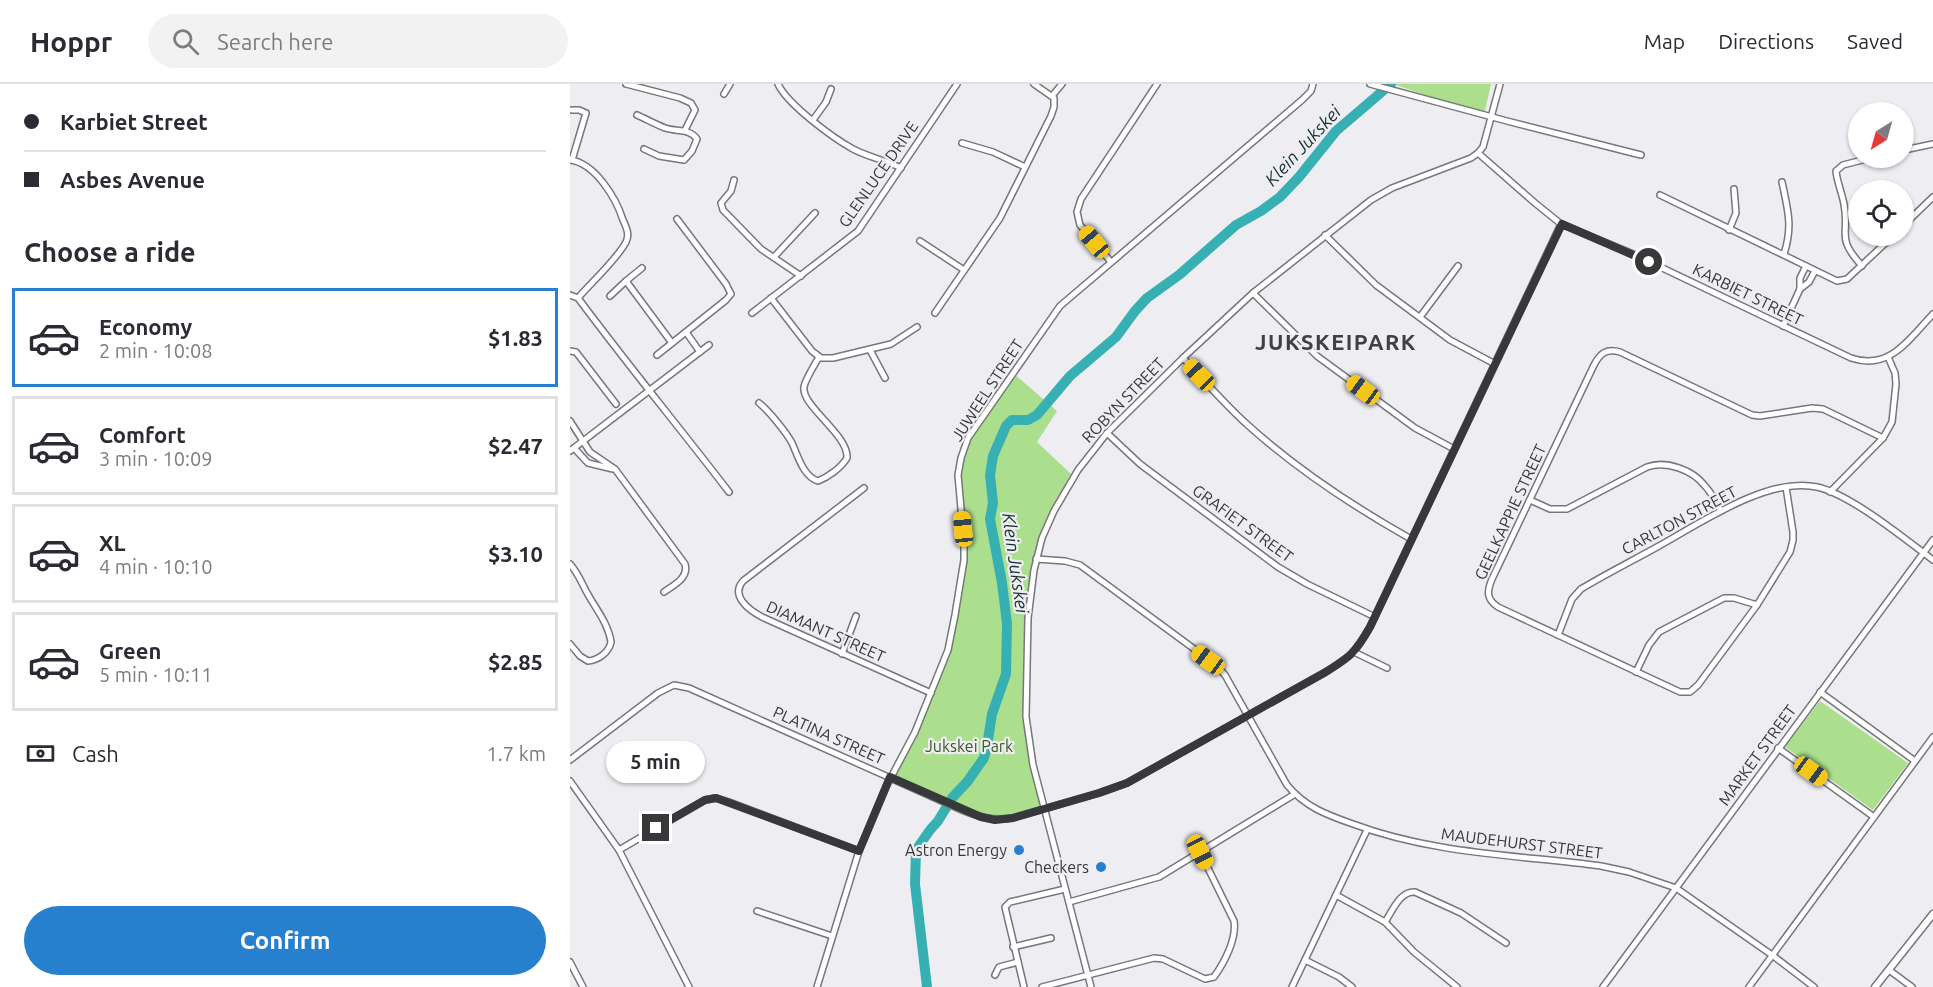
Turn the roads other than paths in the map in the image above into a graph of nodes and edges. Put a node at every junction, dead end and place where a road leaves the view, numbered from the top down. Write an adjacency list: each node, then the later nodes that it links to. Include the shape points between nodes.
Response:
1 (626, 84): 18 (street, via 692,103 695,110)
2 (730, 84): 12 (street)
3 (778, 84): 17 (street, via 786,97)
4 (957, 84): 30 (street, GLENLUCE DRIVE)
5 (1034, 84): 13 (street)
6 (1062, 84): 13 (street)
7 (1157, 84): 46 (street, via 1077,208 1080,225)
8 (1313, 84): 46 (street, JUWEEL STREET, via 1297,105)
9 (1370, 84): 16 (street)
10 (1500, 84): 16 (street)
11 (831, 89): 17 (street)
12 (724, 94)
13 (1052, 96): 29 (street, via 1054,111)
14 (572, 110): 20 (street, via 586,113)
15 (637, 115): 18 (street, via 668,129)
16 (1492, 117): 25 (street); 26 (street)
17 (813, 120): 30 (street, via 854,149)
18 (686, 130): 24 (street, via 697,139 684,160)
19 (570, 138): 20 (street)
20 (578, 140): 27 (street)
21 (962, 143): 29 (street)
22 (1933, 144): 23 (street)
23 (1914, 148)
24 (644, 149)
25 (1478, 153): 39 (street, KARBIET STREET); 41 (street, ROBYN STREET, via 1384,192)
26 (1641, 155)
27 (571, 160): 59 (street, via 591,171 611,194 628,232 628,239 618,253)
28 (1848, 164): 49 (street, via 1836,171 1845,207 1845,244)
29 (1025, 167): 51 (street, via 1000,218)
30 (901, 168): 53 (street, GLENLUCE DRIVE, via 858,231)
31 (734, 180): 45 (street, via 722,207 753,241)
32 (1782, 182): 44 (street, via 1790,226)
33 (1734, 189): 40 (street, via 1736,213)
34 (1660, 195): 40 (street)
35 (1933, 197): 37 (street)
36 (815, 213): 45 (street)
37 (1914, 215)
38 (676, 219): 67 (street, via 731,292)
39 (1562, 224): 65 (street, KARBIET STREET); 77 (street, PLATINA STREET)
40 (1729, 230): 44 (street)
41 (1325, 235): 56 (street, ROBYN STREET); 64 (street, via 1369,279)
42 (920, 241): 51 (street)
43 (1883, 246): 49 (street)
44 (1784, 255): 48 (street)
45 (774, 257): 53 (street)
46 (1111, 262): 112 (street, JUWEEL STREET, via 1052,315 964,447 958,475 963,573 948,650)
47 (1458, 266): 64 (street)
48 (1806, 266): 52 (street); 55 (street)
49 (1862, 266): 52 (street, via 1841,281)
50 (642, 268): 54 (street)
51 (964, 270): 62 (street)
52 (1815, 271): 55 (street)
53 (801, 276): 60 (street, GLENLUCE DRIVE)
54 (626, 281): 58 (street); 68 (street)
55 (1800, 289): 65 (street)
56 (1253, 293): 76 (street, ROBYN STREET); 87 (street, via 1324,361 1415,428)
57 (570, 295): 59 (street)
58 (610, 296)
59 (578, 298): 79 (street)
60 (771, 298): 61 (street, GLENLUCE DRIVE); 74 (street)
61 (752, 313)
62 (935, 313)
63 (1933, 314): 75 (street)
64 (1419, 317): 77 (street)
65 (1783, 326): 75 (street, KARBIET STREET, via 1858,360 1872,362)
66 (917, 327): 70 (street, via 896,342)
67 (687, 332): 68 (street); 72 (street)
68 (672, 343): 73 (street)
69 (709, 345): 72 (street)
70 (870, 350): 74 (street, via 829,359); 78 (street)
71 (570, 351): 81 (street, via 576,352)
72 (700, 351): 79 (street)
73 (657, 355)
74 (819, 357): 80 (street, via 804,391 846,447 847,458 841,466 820,481 813,479 796,457 788,437)
75 (1888, 357): 84 (street, via 1896,384 1892,422)
76 (1183, 358): 83 (street, ROBYN STREET); 95 (street, via 1275,447 1349,501)
77 (1495, 364): 87 (street, PLATINA STREET)
78 (885, 378)
79 (649, 391): 85 (street); 91 (street)
80 (759, 403)
81 (616, 404)
82 (570, 421): 85 (street)
83 (1107, 433): 98 (street, ROBYN STREET, via 1059,501); 104 (street, GRAFIET STREET, via 1140,464 1278,567)
84 (1883, 438): 92 (street); 93 (street, GEELKAPPIE STREET, via 1823,409 1752,415 1620,352 1606,351 1597,358)
85 (583, 441): 86 (street); 88 (street, via 590,452)
86 (572, 449): 88 (street, via 588,463)
87 (1454, 449): 95 (street, PLATINA STREET)
88 (615, 469): 101 (street, via 687,567 685,576)
89 (864, 488): 108 (street, DIAMANT STREET, via 738,588 741,600 756,614)
90 (1786, 488): 92 (street, CARLTON STREET, via 1811,486); 94 (street, CARLTON STREET, via 1754,496); 102 (street, via 1792,545)
91 (729, 492)
92 (1830, 492): 97 (street, CARLTON STREET, via 1861,508)
93 (1530, 500): 94 (street, via 1550,509 1567,509 1660,464 1700,480); 105 (street, GEELKAPPIE STREET, via 1487,594 1495,605)
94 (1721, 511): 105 (street, CARLTON STREET, via 1581,589 1572,599)
95 (1411, 539): 104 (street, PLATINA STREET)
96 (1933, 540): 97 (street, MARKET STREET)
97 (1923, 553): 99 (street, CARLTON STREET); 111 (street, MARKET STREET)
98 (1036, 559): 113 (street, MAUDEHURST STREET, via 1080,566 1135,605 1219,668); 121 (street, ROBYN STREET, via 1028,618 1026,708 1033,765)
99 (1933, 560)
100 (570, 564): 106 (street, via 612,642 607,651 588,661)
101 (664, 592)
102 (1757, 605): 110 (street, via 1724,598 1659,632); 110 (street, GEELKAPPIE STREET, via 1696,688 1687,693)
103 (856, 616): 108 (street)
104 (1375, 616): 107 (street, PLATINA STREET)
105 (1558, 635): 110 (street, GEELKAPPIE STREET)
106 (570, 644)
107 (1354, 652): 109 (street); 113 (street, PLATINA STREET)
108 (842, 654): 112 (street, DIAMANT STREET)
109 (1387, 668)
110 (1636, 672)
111 (1820, 692): 115 (street, MARKET STREET); 117 (street)
112 (931, 693): 118 (street, JUWEEL STREET, via 914,736)
113 (1247, 716): 120 (street, MAUDEHURST STREET); 121 (street, PLATINA STREET, via 1118,787)
114 (1933, 737): 117 (street)
115 (1778, 748): 122 (street); 128 (street, MARKET STREET)
116 (570, 760): 118 (street, PLATINA STREET, via 650,698 674,685 689,688)
117 (1915, 761): 122 (street)
118 (890, 777): 121 (street, PLATINA STREET, via 986,819 1013,818); 125 (street, JUWEEL STREET)
119 (570, 781): 124 (street)
120 (1295, 795): 123 (street, MAUDEHURST STREET, via 1320,812); 126 (street)
121 (1044, 809): 127 (street, ROBYN STREET)
122 (1874, 817): 138 (street)
123 (1367, 830): 128 (street, MAUDEHURST STREET, via 1434,846 1601,866); 129 (street)
124 (619, 850): 125 (street, via 713,798); 146 (street)
125 (859, 851): 134 (street, JUWEEL STREET)
126 (1200, 852): 130 (street, via 1153,880); 144 (street, via 1234,921 1234,938 1215,976 1205,979 1156,958)
127 (1065, 888): 130 (street, ROBYN STREET); 137 (street, via 1007,904)
128 (1676, 888): 138 (street, MAUDEHURST STREET); 154 (street, MARKET STREET)
129 (1336, 895): 133 (street); 139 (street)
130 (1069, 902): 144 (street, ROBYN STREET)
131 (757, 911): 134 (street)
132 (1933, 914): 142 (street)
133 (1385, 922): 136 (street, via 1403,895 1415,892 1461,913); 153 (street)
134 (832, 936): 147 (street, JUWEEL STREET)
135 (1051, 938): 137 (street)
136 (1506, 943)
137 (1013, 947): 141 (street)
138 (1772, 955): 155 (street); 156 (street, MAUDEHURST STREET)
139 (1305, 960): 151 (street); 152 (street)
140 (570, 962): 145 (street)
141 (1018, 962): 143 (street, via 999,968); 148 (street)
142 (1889, 970): 157 (street); 158 (street)
143 (995, 975)
144 (1088, 975): 149 (street); 150 (street, ROBYN STREET)
145 (583, 987)
146 (689, 987)
147 (818, 987)
148 (1024, 987)
149 (1042, 987)
150 (1091, 987)
151 (1292, 987)
152 (1352, 987)
153 (1457, 987)
154 (1603, 987)
155 (1749, 987)
156 (1814, 987)
157 (1875, 987)
158 (1912, 987)

